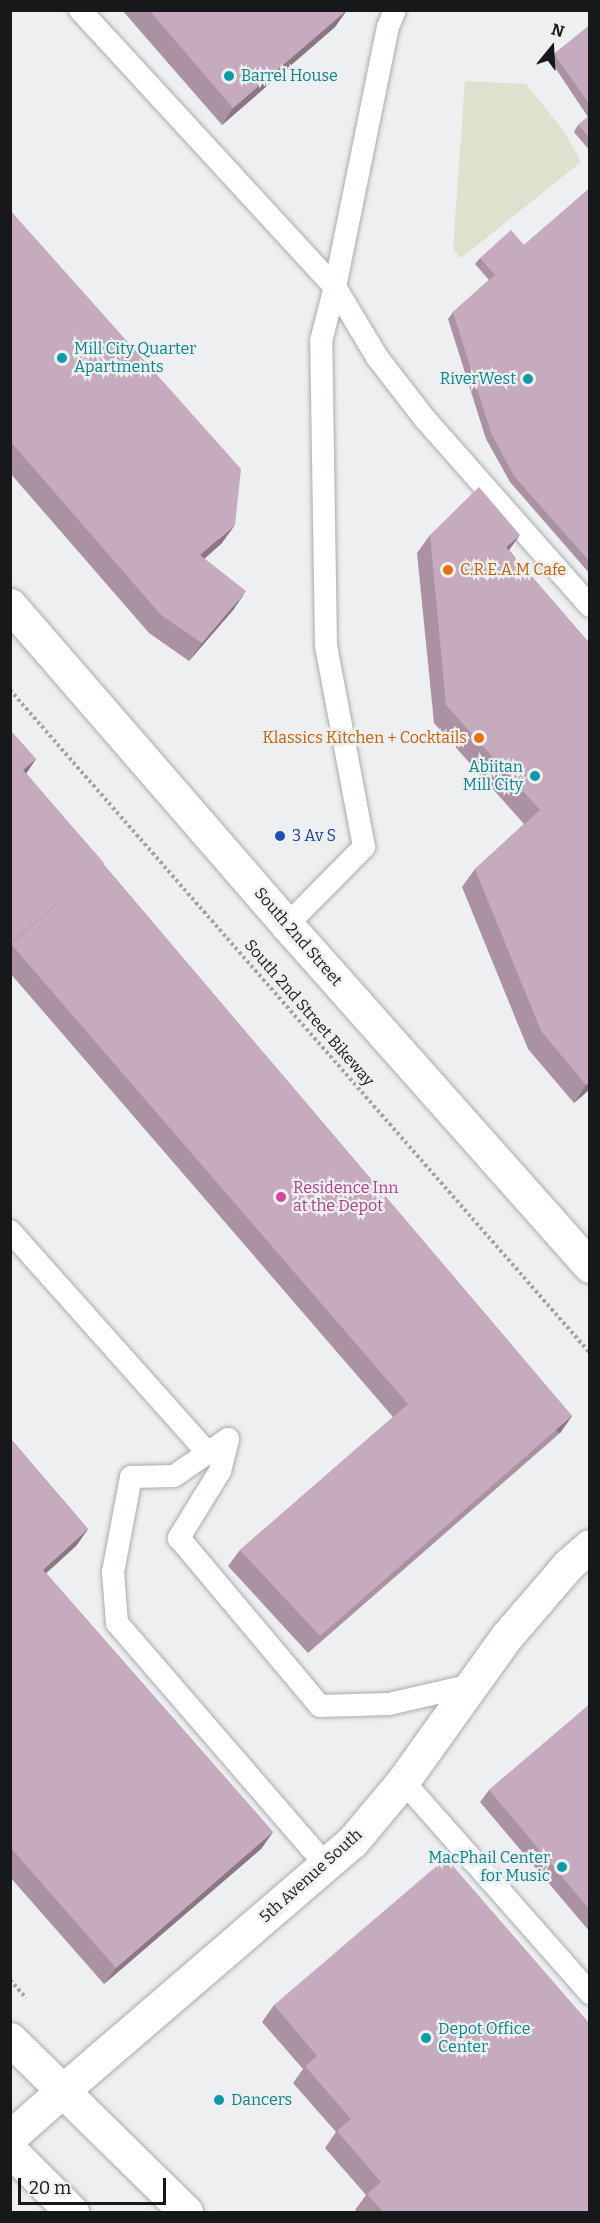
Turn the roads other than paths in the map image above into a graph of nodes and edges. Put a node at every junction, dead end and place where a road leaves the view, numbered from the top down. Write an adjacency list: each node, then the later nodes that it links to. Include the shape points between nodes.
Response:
1 (80, 10): 3 (lane)
2 (395, 10): 3 (lane, via 388,27)
3 (335, 287): 5 (lane, via 377,357 425,419); 6 (lane, via 321,341 326,646 364,847)
4 (10, 605): 6 (street, South 2nd Street)
5 (590, 606)
6 (287, 925): 8 (street, South 2nd Street)
7 (10, 1231): 9 (lane)
8 (590, 1266)
9 (208, 1453): 11 (lane, via 228,1439 220,1471 179,1538 320,1706 389,1704); 13 (lane, via 174,1476 131,1477 113,1572 117,1623)
10 (590, 1546): 11 (street, 5th Avenue South, via 568,1565 507,1636)
11 (471, 1685): 12 (street, 5th Avenue South)
12 (403, 1781): 13 (street, 5th Avenue South, via 352,1842); 14 (lane)
13 (326, 1865): 16 (street, 5th Avenue South)
14 (590, 1992)
15 (10, 2039): 16 (street)
16 (61, 2092): 17 (street, 5th Avenue South); 20 (street)
17 (10, 2137)
18 (10, 2150): 19 (street)
19 (72, 2212)
20 (186, 2212)

